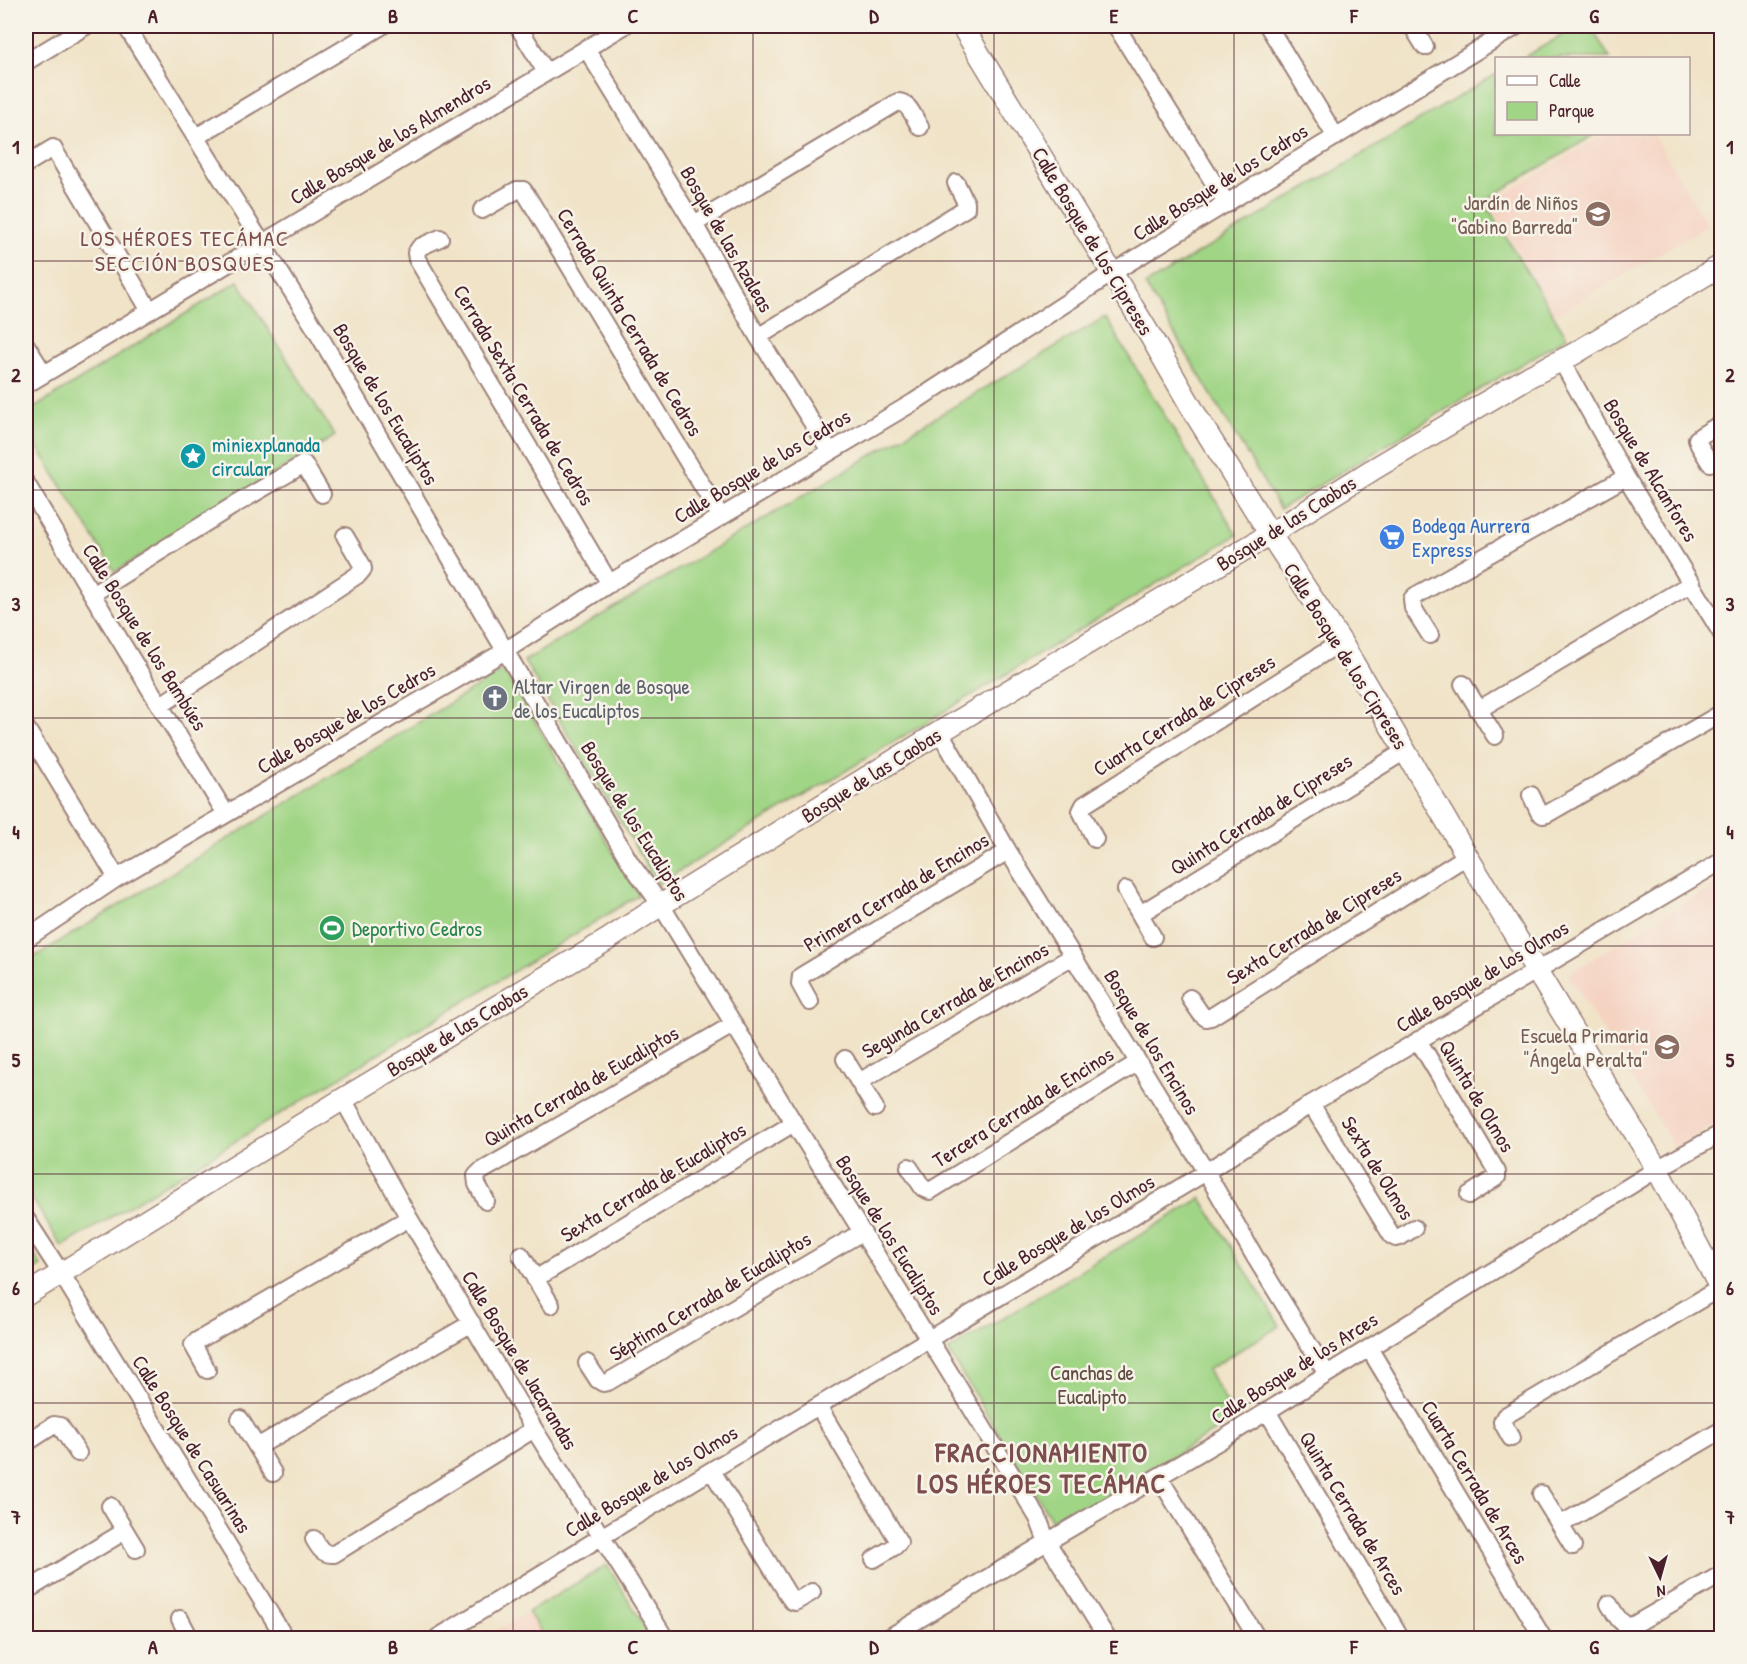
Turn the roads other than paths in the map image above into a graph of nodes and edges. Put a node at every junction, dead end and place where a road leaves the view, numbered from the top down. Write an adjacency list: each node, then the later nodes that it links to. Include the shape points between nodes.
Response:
1 (86, 26): 13 (street)
2 (126, 26): 16 (street, Bosque de los Eucaliptos)
3 (382, 26): 16 (street)
4 (518, 26): 14 (street)
5 (624, 26): 12 (street, Calle Bosque de los Almendros)
6 (962, 26): 26 (street, Calle Bosque de los Cipreses)
7 (1116, 26): 20 (street)
8 (1268, 26): 17 (street)
9 (1412, 26): 11 (street)
10 (1517, 26): 17 (street, Calle Bosque de los Cedros)
11 (1425, 47)
12 (586, 48): 14 (street, Calle Bosque de los Almendros); 22 (street, Bosque de las Azaleas)
13 (26, 62)
14 (546, 72): 24 (street, Calle Bosque de los Almendros)
15 (920, 127): 22 (street, via 906,105 898,102)
16 (196, 137): 24 (street, Bosque de los Eucaliptos)
17 (1336, 137): 20 (street, Calle Bosque de los Cedros)
18 (28, 163): 27 (street, via 53,148)
19 (956, 183): 28 (street, via 966,208)
20 (1227, 204): 26 (street, Calle Bosque de los Cedros)
21 (482, 210): 39 (street, Cerrada Quinta Cerrada de Cedros, via 523,190)
22 (694, 224): 28 (street, Bosque de las Azaleas)
23 (440, 238): 43 (street, Cerrada Sexta Cerrada de Cedros, via 420,247 417,259)
24 (262, 243): 27 (street, Calle Bosque de los Almendros); 48 (street, Bosque de los Eucaliptos)
25 (1722, 265): 30 (street, Bosque de las Caobas)
26 (1112, 273): 34 (street, Calle Bosque de los Cedros, via 914,402); 40 (street, Calle Bosque de los Cipreses)
27 (150, 311): 31 (street, Calle Bosque de los Almendros)
28 (758, 337): 34 (street, Bosque de las Azaleas)
29 (26, 345): 31 (street)
30 (1561, 360): 36 (street, Bosque de Alcanfores); 40 (street, Bosque de las Caobas)
31 (44, 374): 32 (street, Calle Bosque de los Almendros)
32 (26, 385)
33 (1722, 423): 35 (street, via 1698,439)
34 (830, 451): 39 (street, Calle Bosque de los Cedros)
35 (1710, 463)
36 (1626, 477): 42 (street, Bosque de Alcanfores); 46 (street, via 1415,596 1413,608)
37 (26, 483): 44 (street, Calle Bosque de los Bambúes)
38 (322, 494): 44 (street, via 304,464)
39 (721, 517): 43 (street, Calle Bosque de los Cedros)
40 (1270, 534): 47 (street, Calle Bosque de los Cipreses); 54 (street, Bosque de las Caobas)
41 (345, 536): 50 (street, via 362,565 359,574)
42 (1692, 583): 45 (street, Bosque de Alcanfores); 51 (street)
43 (610, 584): 48 (street, Calle Bosque de los Cedros)
44 (92, 594): 50 (street, Calle Bosque de los Bambúes)
45 (1722, 633)
46 (1430, 635)
47 (1341, 642): 56 (street, Calle Bosque de los Cipreses); 59 (street, Cuarta Cerrada de Cipreses, via 1084,805 1081,811)
48 (505, 651): 58 (street, Calle Bosque de los Cedros); 65 (street, Bosque de los Eucaliptos, via 631,864)
49 (1462, 684): 51 (street)
50 (161, 705): 58 (street, Calle Bosque de los Bambúes)
51 (1478, 710): 55 (street)
52 (1722, 713): 57 (street, via 1547,814 1539,812)
53 (26, 728): 63 (street)
54 (940, 732): 60 (street, Bosque de los Encinos); 65 (street, Bosque de las Caobas)
55 (1495, 736)
56 (1405, 751): 61 (street, Calle Bosque de los Cipreses); 66 (street, Quinta Cerrada de Cipreses)
57 (1531, 795)
58 (226, 814): 63 (street, Calle Bosque de los Cedros)
59 (1095, 839)
60 (1008, 851): 69 (street, Bosque de los Encinos); 72 (street, Primera Cerrada de Encinos, via 801,976 800,984)
61 (1467, 856): 70 (street, Calle Bosque de los Cipreses); 71 (street, Sexta Cerrada de Cipreses, via 1211,1017 1201,1014)
62 (1722, 861): 70 (street, Calle Bosque de los Olmos)
63 (117, 878): 68 (street, Calle Bosque de los Cedros)
64 (1126, 890): 66 (street)
65 (661, 905): 73 (street, Bosque de los Eucaliptos); 78 (street, Bosque de las Caobas)
66 (1140, 915): 67 (street)
67 (1153, 937)
68 (26, 939)
69 (1073, 956): 76 (street, Bosque de los Encinos); 77 (street, Segunda Cerrada de Encinos)
70 (1537, 970): 74 (street, Calle Bosque de los Olmos); 84 (street, Calle Bosque de los Cipreses)
71 (1190, 998)
72 (810, 1002)
73 (734, 1024): 81 (street, Bosque de los Eucaliptos); 87 (street, Quinta Cerrada de Eucaliptos, via 480,1172 477,1184)
74 (1418, 1040): 79 (street, Calle Bosque de los Olmos); 86 (street, Quinta de Olmos, via 1497,1172 1497,1177)
75 (846, 1059): 77 (street, Segunda Cerrada de Encinos)
76 (1137, 1063): 83 (street, Tercera Cerrada de Encinos, via 930,1191 923,1188); 85 (street, Bosque de los Encinos)
77 (859, 1082): 80 (street, Segunda Cerrada de Encinos)
78 (343, 1099): 89 (street, Calle Bosque de Jacarandas); 93 (street, Bosque de las Caobas)
79 (1311, 1104): 85 (street, Calle Bosque de los Olmos); 90 (street, Sexta de Olmos, via 1392,1236 1400,1238)
80 (875, 1108)
81 (794, 1123): 91 (street, Bosque de los Eucaliptos); 94 (street, Sexta Cerrada de Eucaliptos)
82 (1722, 1133): 84 (street, Calle Bosque de los Arces)
83 (909, 1167)
84 (1657, 1169): 95 (street, Calle Bosque de los Cipreses); 100 (street, Calle Bosque de los Arces)
85 (1206, 1172): 99 (street, Calle Bosque de los Olmos); 103 (street, Bosque de los Encinos)
86 (1468, 1195)
87 (486, 1201)
88 (26, 1218): 93 (street, Calle Bosque de Casuarinas)
89 (409, 1218): 98 (street, Calle Bosque de Jacarandas); 102 (street, via 197,1341 194,1345)
90 (1414, 1227)
91 (862, 1232): 99 (street, Bosque de los Eucaliptos); 101 (street, Séptima Cerrada de Eucaliptos, via 608,1382 598,1380)
92 (521, 1255): 94 (street)
93 (61, 1273): 96 (street, Bosque de las Caobas); 132 (street, Calle Bosque de Casuarinas)
94 (535, 1279): 97 (street)
95 (1721, 1289): 109 (street, via 1505,1416 1502,1422)
96 (26, 1295)
97 (551, 1305)
98 (472, 1323): 107 (street, Calle Bosque de Jacarandas); 111 (street)
99 (928, 1340): 104 (street, Calle Bosque de los Olmos); 122 (street, Bosque de los Eucaliptos, via 1038,1518)
100 (1369, 1348): 103 (street, Calle Bosque de los Arces); 139 (street, Cuarta Cerrada de Arces)
101 (587, 1364)
102 (207, 1370)
103 (1327, 1374): 105 (street, Calle Bosque de los Arces)
104 (818, 1406): 113 (street, Calle Bosque de los Olmos); 125 (street, via 899,1542)
105 (1266, 1411): 115 (street, Calle Bosque de los Arces); 138 (street, Quinta Cerrada de Arces)
106 (240, 1419): 111 (street)
107 (534, 1430): 120 (street, Calle Bosque de Jacarandas); 121 (street, via 334,1554 322,1552)
108 (1722, 1430): 118 (street)
109 (1511, 1438)
110 (26, 1443): 112 (street, via 54,1425 60,1426)
111 (257, 1447): 114 (street)
112 (78, 1453)
113 (712, 1471): 120 (street, Calle Bosque de los Olmos); 128 (street, via 792,1602)
114 (273, 1473)
115 (1159, 1477): 122 (street, Calle Bosque de los Arces); 137 (street)
116 (1541, 1494): 118 (street)
117 (110, 1506): 119 (street)
118 (1560, 1525): 123 (street)
119 (125, 1531): 124 (street); 127 (street)
120 (601, 1537): 133 (street, Calle Bosque de los Olmos); 134 (street, Calle Bosque de Jacarandas)
121 (314, 1539)
122 (1047, 1542): 135 (street, Calle Bosque de los Arces); 136 (street, Bosque de los Eucaliptos)
123 (1573, 1546)
124 (136, 1549)
125 (874, 1559)
126 (1722, 1574): 129 (street, via 1632,1626 1621,1622)
127 (26, 1591)
128 (812, 1592)
129 (1609, 1604)
130 (180, 1619): 131 (street)
131 (190, 1638)
132 (285, 1638)
133 (437, 1638)
134 (665, 1638)
135 (888, 1638)
136 (1107, 1638)
137 (1257, 1638)
138 (1401, 1638)
139 (1543, 1638)

